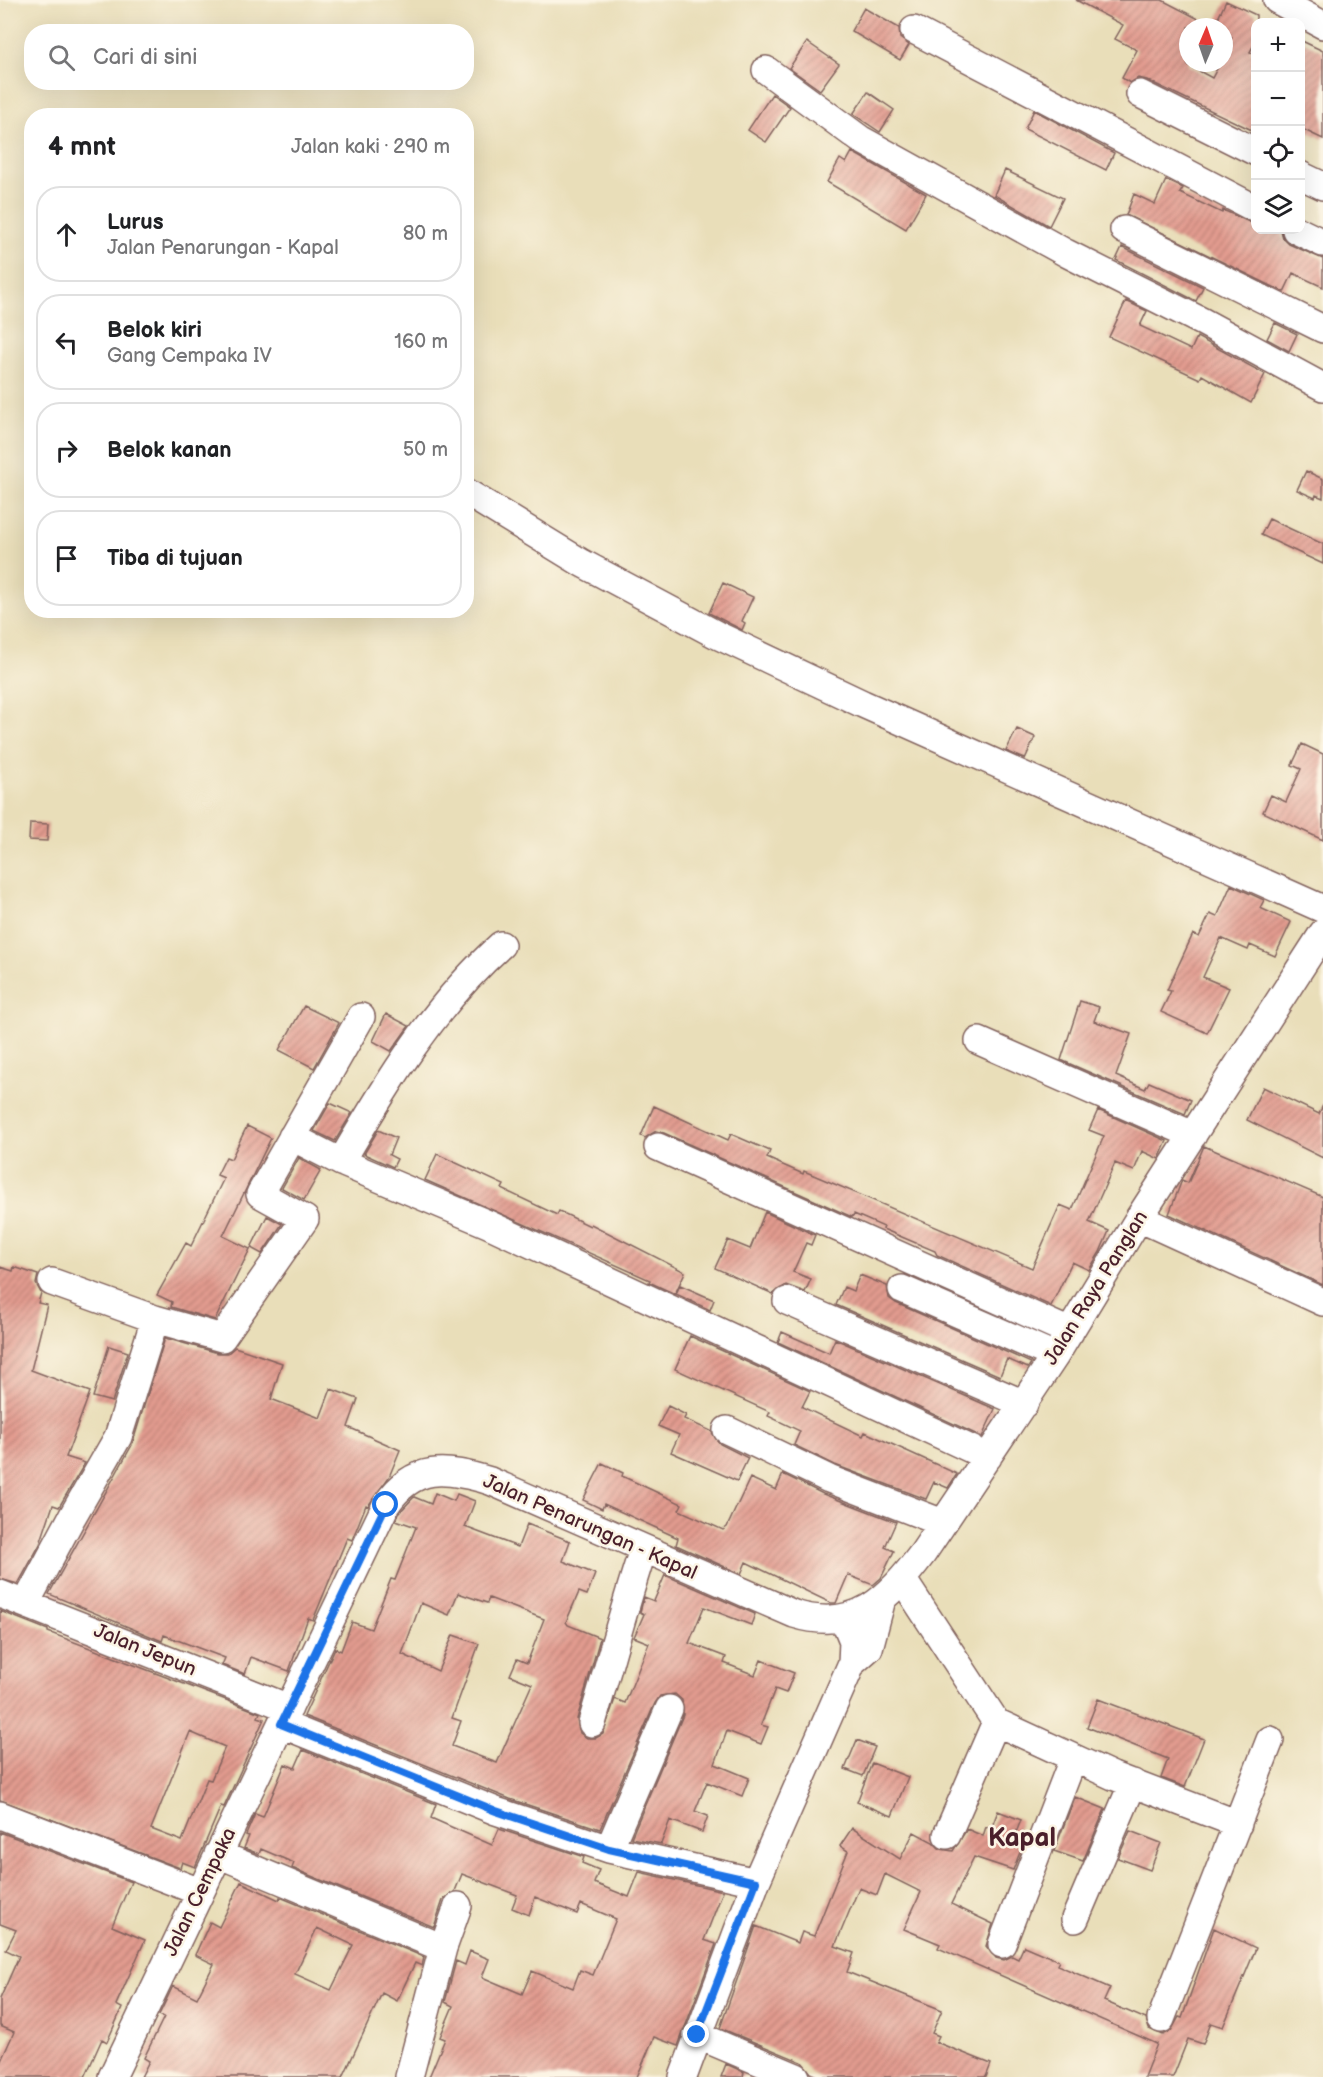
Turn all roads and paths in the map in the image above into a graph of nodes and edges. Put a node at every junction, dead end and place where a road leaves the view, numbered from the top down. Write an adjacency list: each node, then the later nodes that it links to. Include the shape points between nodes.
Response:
1 (1277, 0): 2 (street)
2 (1323, 25)
3 (914, 30): 9 (street)
4 (766, 70): 14 (street, via 860,139 1066,253)
5 (1140, 94): 6 (street)
6 (1251, 150)
7 (1305, 177): 8 (street)
8 (1323, 186)
9 (1251, 206)
10 (1124, 230): 13 (street)
11 (1304, 234): 12 (street)
12 (1323, 243)
13 (1323, 329)
14 (1323, 387)
15 (474, 497): 16 (street, via 582,563 717,635)
16 (1323, 909)
17 (1322, 935): 21 (street, Jalan Raya Panglan)
18 (501, 945): 24 (street, via 474,969 436,1015)
19 (361, 1017): 22 (street)
20 (978, 1041): 21 (street)
21 (1193, 1135): 25 (street, Jalan Raya Panglan)
22 (292, 1137): 24 (street); 30 (street, via 260,1194 305,1219 222,1338)
23 (658, 1147): 31 (street)
24 (341, 1162): 35 (street, via 488,1224)
25 (1139, 1218): 29 (street); 31 (street, Jalan Raya Panglan)
26 (52, 1282): 30 (street)
27 (902, 1289): 32 (street)
28 (787, 1301): 33 (street)
29 (1323, 1302)
30 (155, 1318): 41 (street, via 118,1437)
31 (1070, 1332): 32 (street, Jalan Raya Panglan)
32 (1055, 1356): 33 (street, Jalan Raya Panglan)
33 (1024, 1404): 35 (street, Jalan Raya Panglan)
34 (727, 1430): 36 (street, via 829,1479)
35 (988, 1457): 36 (street, Jalan Raya Panglan)
36 (943, 1523): 38 (street, Jalan Raya Panglan)
37 (643, 1550): 42 (street, Jalan Penarungan - Kapal, via 794,1614 814,1620); 45 (street, Jalan Penarungan - Kapal, via 490,1481 461,1472 425,1473 409,1479 397,1488 386,1505); 47 (street)
38 (903, 1580): 40 (street, Jalan Raya Panglan); 46 (street)
39 (0, 1594): 41 (street, Jalan Jepun)
40 (882, 1599): 42 (street, Jalan Raya Panglan); 43 (street, via 869,1648)
41 (26, 1603): 45 (street, Jalan Jepun)
42 (844, 1619): 43 (street, via 853,1641)
43 (852, 1663): 56 (street)
44 (669, 1709): 54 (street)
45 (285, 1716): 54 (street, Jalan Jepun, via 496,1811); 55 (street, Jalan Cempaka)
46 (996, 1722): 49 (street); 53 (street)
47 (592, 1723)
48 (1270, 1740): 52 (street)
49 (1073, 1759): 50 (street); 60 (street)
50 (1133, 1783): 52 (street); 59 (street)
51 (0, 1815): 57 (street)
52 (1238, 1824): 62 (street)
53 (947, 1835)
54 (609, 1849): 56 (street, Jalan Jepun)
55 (218, 1854): 57 (street, Jalan Cempaka); 61 (street)
56 (756, 1882): 63 (street)
57 (200, 1892): 64 (street, Jalan Cempaka)
58 (458, 1906): 61 (street)
59 (1075, 1919)
60 (1002, 1944)
61 (443, 1948): 65 (street)
62 (1161, 2019)
63 (697, 2035): 66 (street); 67 (street)
64 (112, 2077)
65 (409, 2077)
66 (683, 2077)
67 (796, 2077)

